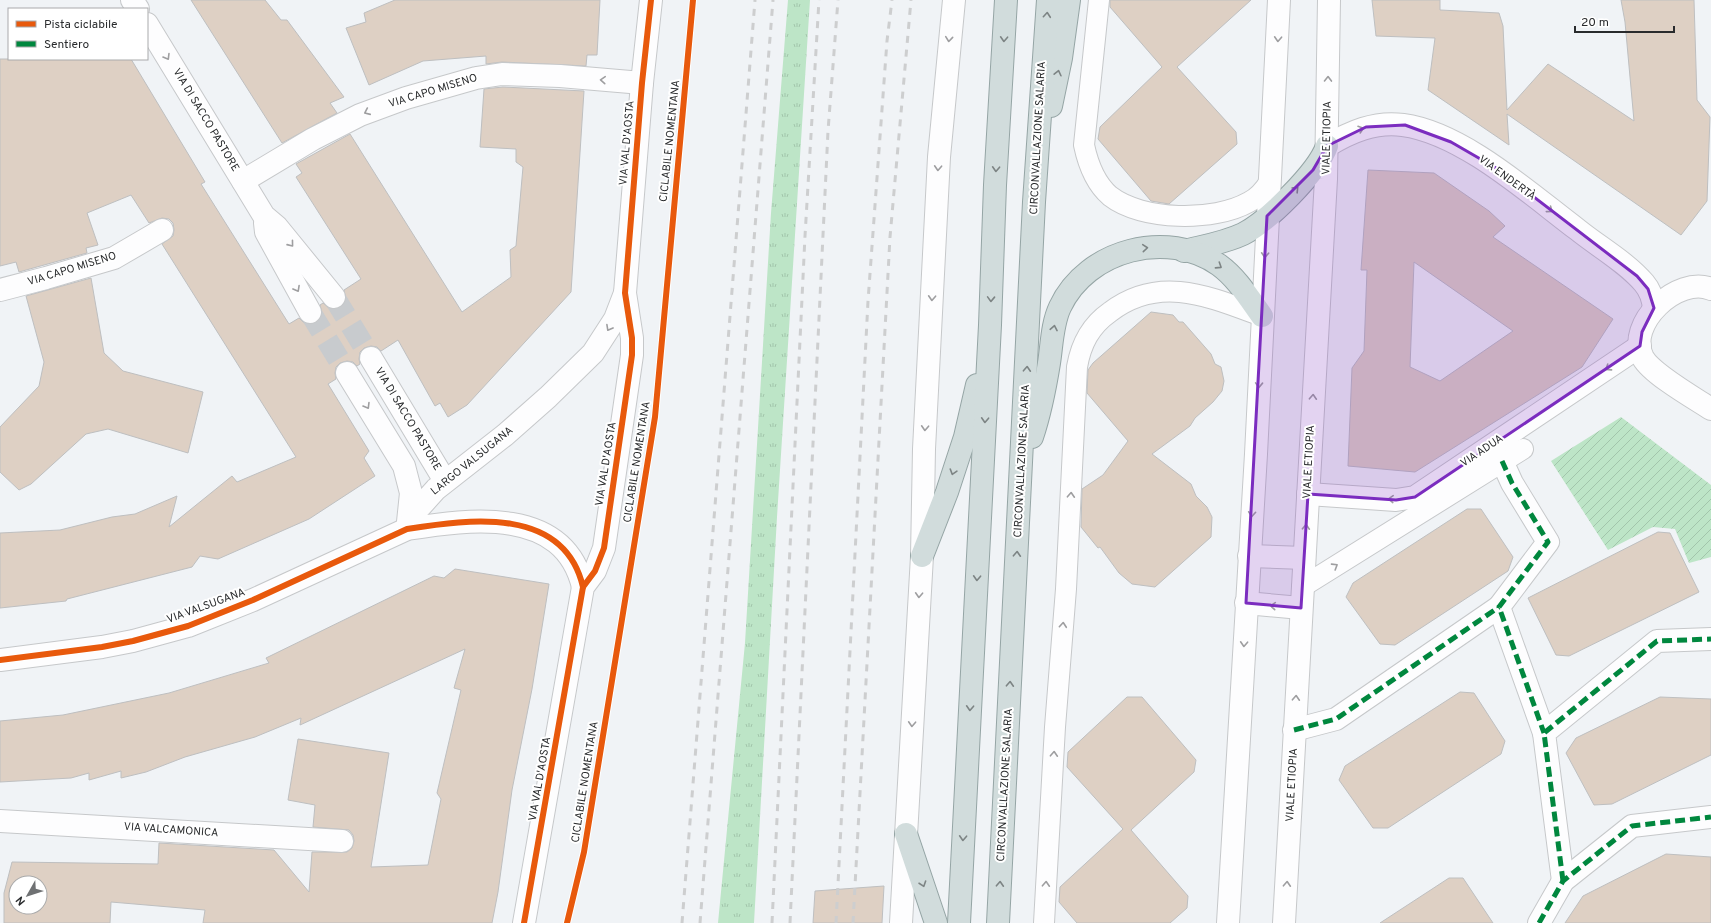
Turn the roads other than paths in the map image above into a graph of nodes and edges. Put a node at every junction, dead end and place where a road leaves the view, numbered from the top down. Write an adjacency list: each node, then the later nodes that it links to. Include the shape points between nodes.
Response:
1 (651, 0): 10 (street, VIA VAL D'AOSTA)
2 (954, 0): 39 (street, one-way to 39, via 939,157 924,450)
3 (1006, 0): 26 (highway, one-way to 26)
4 (1048, 0): 12 (highway, CIRCONVALLAZIONE SALARIA, one-way to 4)
5 (1069, 0): 12 (highway, one-way to 5, via 1061,58)
6 (1099, 0): 14 (lane, via 1084,145 1086,158 1103,189 1128,206 1154,213 1181,216 1220,213 1242,206)
7 (1279, 0): 14 (street, one-way to 14)
8 (1329, 0): 11 (street, VIALE ETIOPIA, one-way to 8)
9 (148, 26): 13 (street, VIA DI SACCO PASTORE, one-way to 13)
10 (642, 83): 13 (street, VIA CAPO MISENO, one-way to 13, via 506,74 476,78 406,98 360,115 313,139); 21 (street, VIA VAL D'AOSTA)
11 (1327, 146): 16 (highway, one-way to 11, via 1313,170); 23 (street, VIA ENDERTÀ, one-way to 23, via 1366,127 1393,124 1419,128 1451,142 1496,168 1628,268 1648,289); 36 (street, VIALE ETIOPIA, one-way to 11)
12 (1037, 165): 33 (highway, CIRCONVALLAZIONE SALARIA, one-way to 12)
13 (243, 181): 15 (street, VIA DI SACCO PASTORE)
14 (1270, 181): 16 (street)
15 (264, 216): 22 (street, VIA DI SACCO PASTORE, one-way to 22); 24 (street, VIA DI SACCO PASTORE, one-way to 24, via 266,232)
16 (1267, 216): 18 (highway, via 1250,230 1232,239); 25 (street, one-way to 25)
17 (162, 230): 20 (street, VIA CAPO MISENO, via 114,258)
18 (1184, 250): 25 (highway, one-way to 25, via 1211,261 1226,271); 33 (highway, one-way to 18, via 1044,391 1056,318 1068,292 1106,258 1124,252 1154,248)
19 (1705, 285): 23 (street, via 1673,293)
20 (0, 290)
21 (626, 293): 34 (street, LARGO VALSUGANA, one-way to 34, via 605,336 581,366 505,435); 42 (street, VIA VAL D'AOSTA, via 632,354 624,418 604,548 595,570)
22 (334, 297)
23 (1654, 308): 27 (street, via 1642,332)
24 (310, 312)
25 (1262, 316): 40 (street, one-way to 40); 60 (lane, one-way to 25, via 1077,374 1083,341 1100,319 1111,311 1129,299 1153,292 1193,293)
26 (990, 325): 39 (highway, one-way to 39, via 965,437); 58 (highway, one-way to 58)
27 (1640, 346): 30 (street, via 1644,359 1654,370); 37 (street, VIA ADUA, one-way to 37)
28 (371, 358): 34 (street, VIA DI SACCO PASTORE)
29 (347, 373): 38 (street, one-way to 38, via 404,466 411,494)
30 (1711, 409)
31 (1523, 449): 32 (lane, VIA ADUA)
32 (1502, 461): 35 (lane, VIA ADUA); 45 (street, via 1512,483 1548,542)
33 (1021, 474): 59 (highway, CIRCONVALLAZIONE SALARIA, one-way to 33)
34 (445, 480): 38 (street, LARGO VALSUGANA, via 426,499)
35 (1458, 488): 37 (lane); 43 (lane, VIA ADUA, one-way to 35)
36 (1308, 494): 37 (street, VIA ADUA, one-way to 36, via 1396,500); 41 (street, VIALE ETIOPIA, one-way to 36)
37 (1415, 497)
38 (407, 529): 42 (street, via 477,521 524,526 536,530 565,549 577,566); 47 (street, VIA VALSUGANA, via 253,600 188,626 102,647)
39 (922, 556): 52 (street, one-way to 52)
40 (1249, 556): 41 (street); 44 (street)
41 (1304, 558): 43 (street, VIALE ETIOPIA)
42 (583, 587): 55 (street, VIA VAL D'AOSTA)
43 (1302, 598): 44 (street, one-way to 44); 48 (street, VIALE ETIOPIA, one-way to 43)
44 (1246, 604): 61 (street, one-way to 61)
45 (1499, 607): 48 (street, via 1336,719); 49 (street)
46 (1711, 639): 49 (street, via 1657,641)
47 (0, 660)
48 (1294, 730): 62 (street, VIALE ETIOPIA, one-way to 48)
49 (1544, 733): 54 (street)
50 (1711, 817): 54 (street, via 1632,826)
51 (0, 821): 53 (street, VIA VALCAMONICA)
52 (906, 834): 56 (street); 57 (highway, one-way to 57)
53 (342, 841)
54 (1563, 881): 63 (street)
55 (524, 923)
56 (900, 923)
57 (936, 923)
58 (959, 923)
59 (998, 923)
60 (1044, 923)
61 (1228, 923)
62 (1284, 923)
63 (1539, 923)

